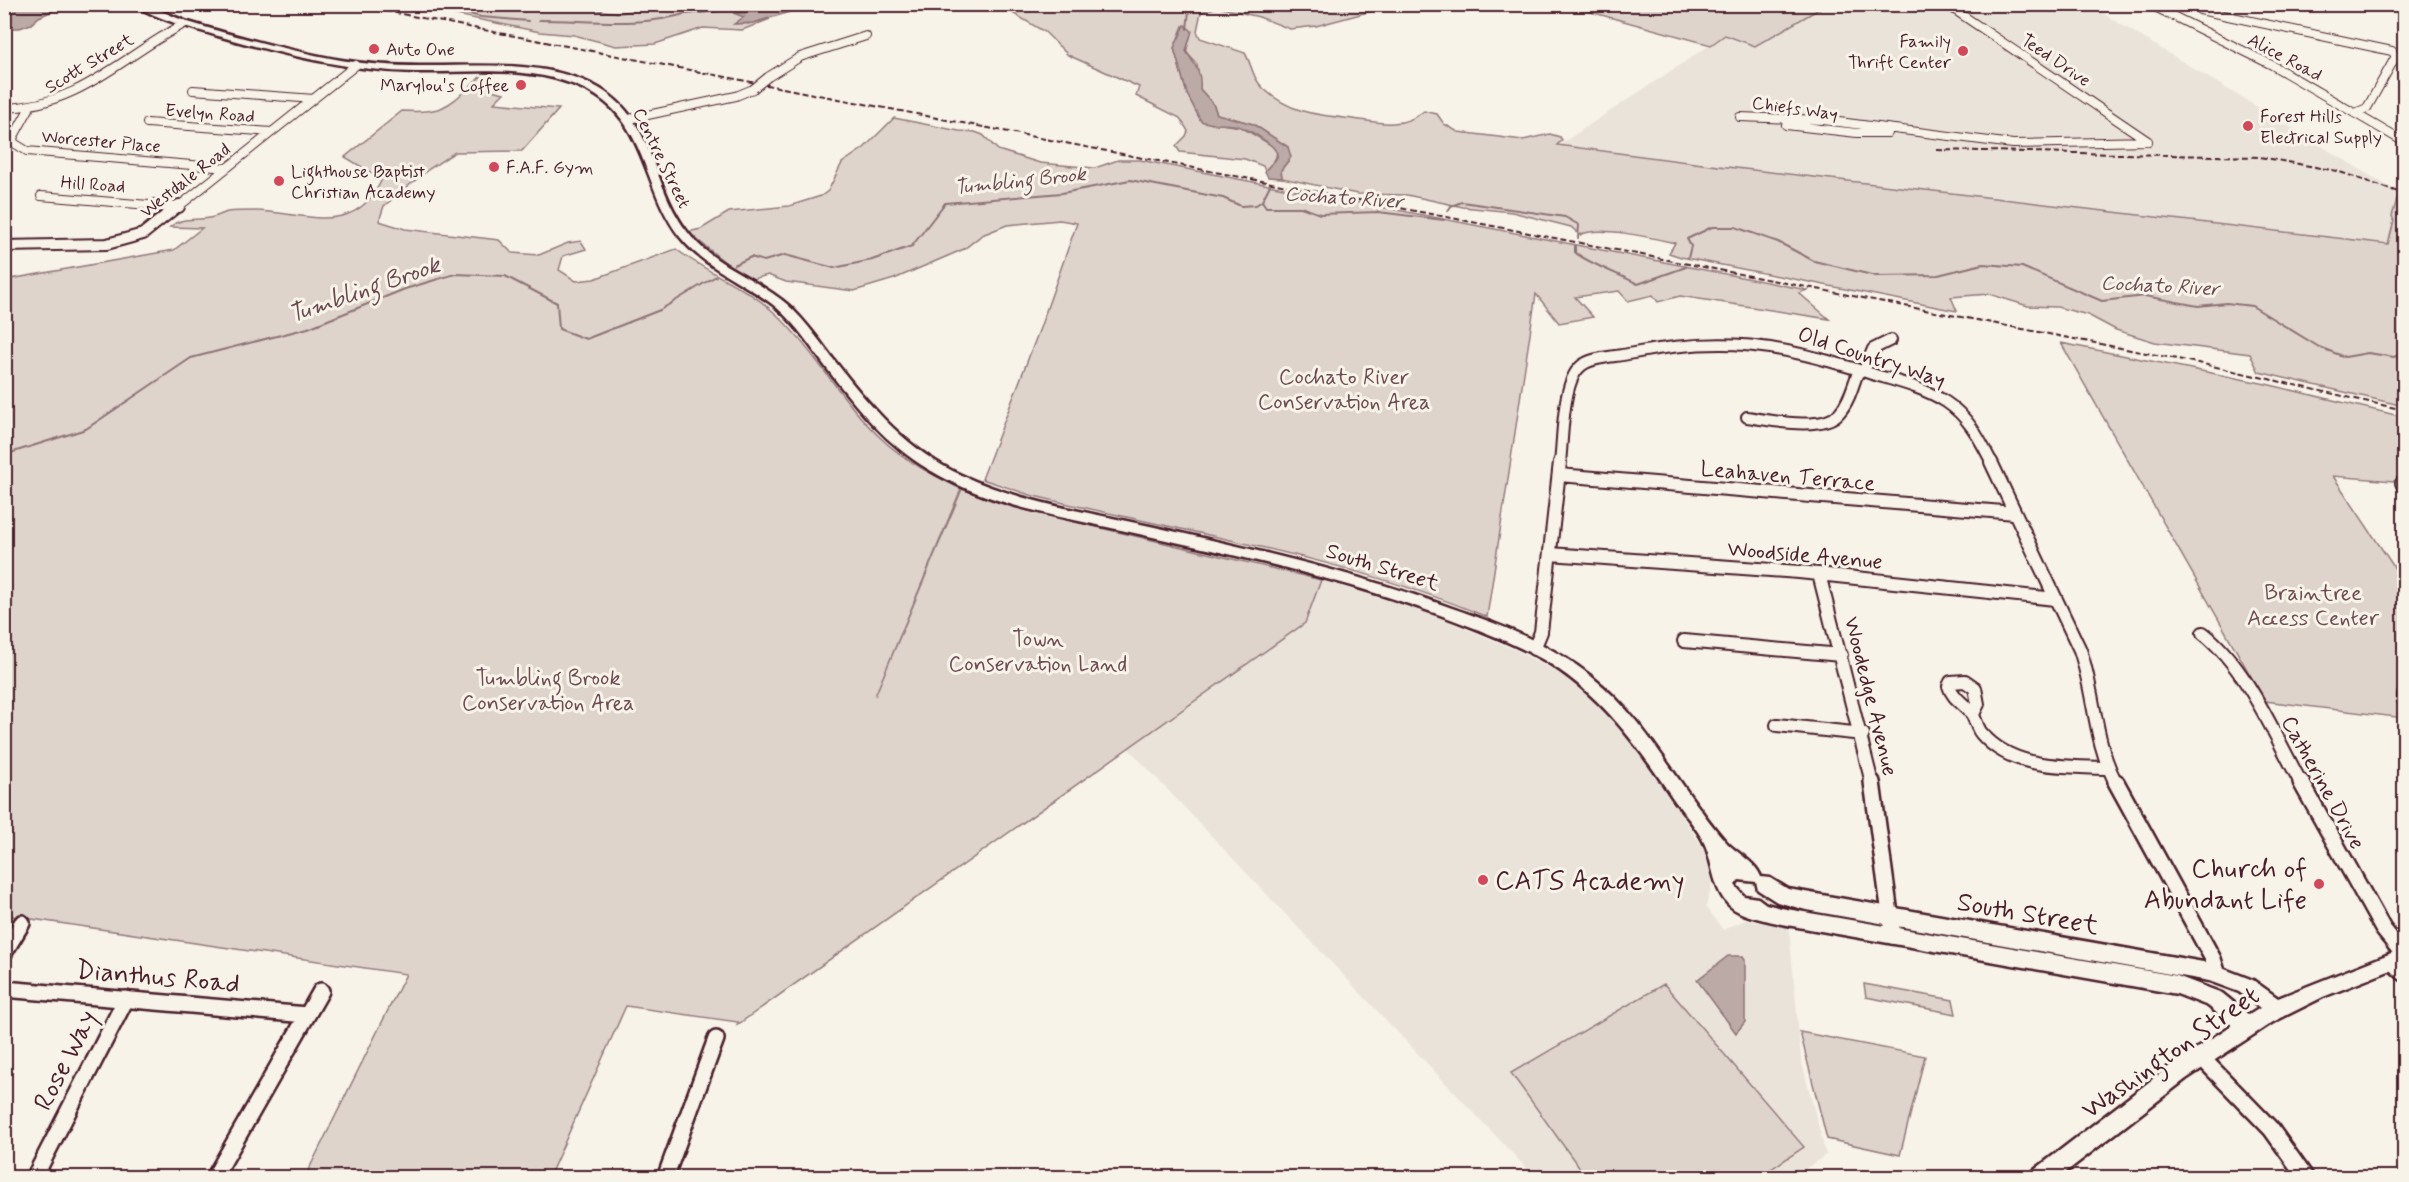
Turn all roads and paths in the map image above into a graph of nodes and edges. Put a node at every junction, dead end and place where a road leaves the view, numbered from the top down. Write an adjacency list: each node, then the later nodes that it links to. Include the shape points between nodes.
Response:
1 (137, 4): 5 (main road, Centre Street)
2 (1946, 4): 18 (street, Teed Drive)
3 (2149, 4): 6 (street, Alice Road)
4 (2200, 8): 6 (street); 13 (street, via 2392,51 2396,56 2367,108)
5 (184, 24): 8 (main road, Centre Street, via 300,55); 12 (street, Scott Street, via 68,96)
6 (2193, 27): 13 (street, Alice Road)
7 (866, 36): 14 (street, bridge, via 800,57 736,96)
8 (356, 65): 10 (street, Westdale Road); 14 (main road, Centre Street, via 547,75 597,91)
9 (193, 90): 10 (street)
10 (314, 99): 17 (street, Westdale Road)
11 (4, 108): 12 (street, Scott Street)
12 (29, 109): 20 (street, Worcester Place, via 13,138 18,147 27,151)
13 (2355, 113): 19 (street, Alice Road)
14 (629, 119): 28 (main road, Centre Street, via 668,208 687,240 787,311 896,441)
15 (147, 123): 17 (street, Evelyn Road)
16 (1898, 131): 16 (street, Chiefs Way, via 1817,119 1740,117 1852,133); 18 (street, Chiefs Way, via 2013,144)
17 (272, 132): 20 (street, Westdale Road)
18 (2148, 141)
19 (2404, 142)
20 (227, 168): 22 (street, Westdale Road)
21 (41, 196): 22 (street, Hill Road)
22 (179, 207): 23 (street, Westdale Road, via 147,232 123,241)
23 (4, 246)
24 (1891, 340): 25 (street, via 1873,349)
25 (1861, 370): 26 (street, via 1832,419 1803,423); 27 (street, Old Country Way, via 1781,347 1724,341 1664,347 1583,364 1569,382); 29 (street, Old Country Way, via 1934,394 1962,412 1981,441)
26 (1747, 417)
27 (1559, 475): 29 (street, Leahaven Terrace); 30 (street, Old Country Way)
28 (964, 482): 35 (main road, South Street, via 1017,500 1372,585 1461,616)
29 (2015, 513): 32 (street, Old Country Way)
30 (1550, 554): 31 (street, Woodside Avenue); 35 (street, Old Country Way, via 1541,632)
31 (1819, 574): 32 (street, Woodside Avenue); 36 (street, Woodedge Avenue)
32 (2055, 599): 42 (street, Old Country Way, via 2089,677)
33 (2203, 633): 51 (street, Catherine Drive, via 2235,665)
34 (1684, 641): 36 (street)
35 (1534, 649): 43 (main road, South Street, via 1583,678 1612,704 1652,752)
36 (1841, 654): 41 (street, Woodedge Avenue)
37 (2404, 695): 38 (street)
38 (2404, 700)
39 (1973, 714): 42 (street, via 1987,739 2017,757 2054,766)
40 (1777, 725): 41 (street)
41 (1863, 734): 47 (street, Woodedge Avenue)
42 (2108, 768): 52 (street, Old Country Way)
43 (1708, 832): 44 (main road, South Street, via 1719,847); 45 (main road, South Street)
44 (1757, 879): 45 (main road, via 1733,873); 46 (main road, via 1767,893 1765,901); 47 (main road, South Street, via 1790,898)
45 (1726, 886): 46 (main road, via 1734,900)
46 (1748, 907): 49 (main road, South Street)
47 (1889, 916): 49 (street, Woodedge Avenue); 52 (main road, South Street)
48 (22, 923): 50 (street)
49 (1893, 936): 58 (main road, South Street, via 2178,985 2214,999)
50 (4, 953)
51 (2401, 962): 56 (main road, Washington Street)
52 (2218, 975): 56 (main road, South Street, via 2246,986)
53 (4, 989): 55 (street, Dianthus Road)
54 (321, 991): 57 (street)
55 (126, 999): 57 (street, Dianthus Road); 61 (street, Rose Way)
56 (2277, 1009): 58 (main road, Washington Street)
57 (307, 1015): 62 (street)
58 (2248, 1026): 60 (main road, Washington Street)
59 (716, 1039): 63 (street)
60 (2201, 1058): 64 (main road, Washington Street); 65 (street, via 2250,1104)
61 (34, 1178)
62 (214, 1178)
63 (665, 1178)
64 (2040, 1178)
65 (2306, 1178)

